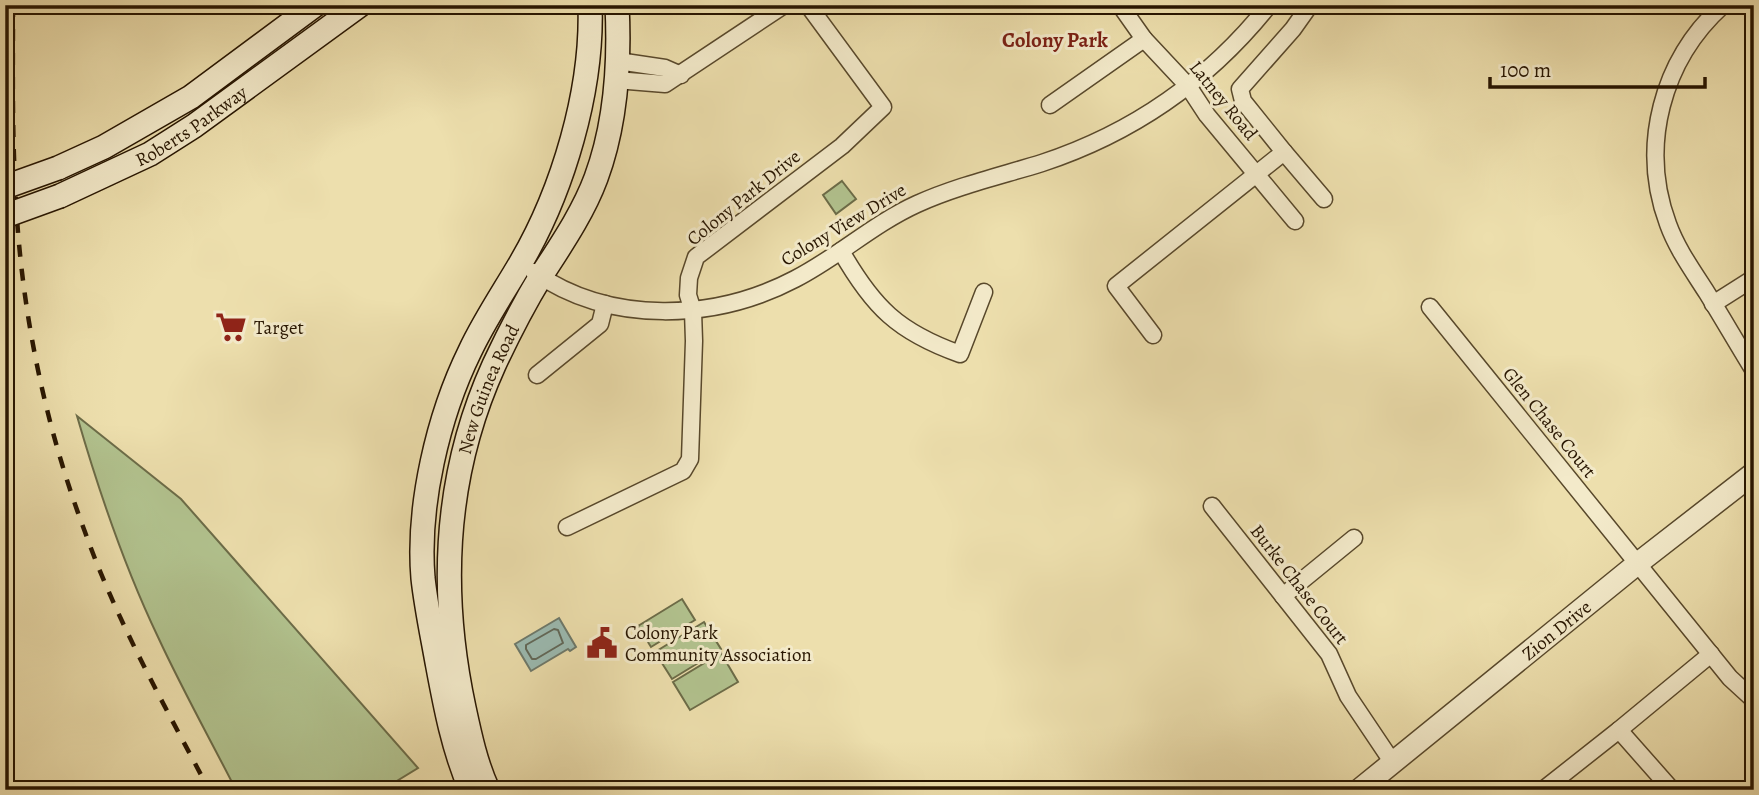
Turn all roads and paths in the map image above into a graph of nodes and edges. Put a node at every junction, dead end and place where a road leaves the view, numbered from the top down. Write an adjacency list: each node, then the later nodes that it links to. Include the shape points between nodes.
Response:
1 (315, 5): 17 (main road, Roberts Parkway, bridge, via 191,97 114,141)
2 (360, 5): 19 (main road, Roberts Parkway, bridge, via 150,154)
3 (590, 5): 22 (main road, New Guinea Road, via 579,110 564,165)
4 (617, 5): 12 (main road, New Guinea Road)
5 (784, 5): 12 (street, via 665,84)
6 (807, 5): 29 (street, Colony Park Drive, via 883,107 842,146 696,257 689,278)
7 (1120, 5): 11 (street, Latney Road)
8 (1269, 5): 13 (street, Colony View Drive, via 1240,40)
9 (1310, 5): 15 (street, via 1240,89 1243,102)
10 (1723, 5): 26 (street, via 1695,35 1669,82 1655,155 1668,225)
11 (1144, 38): 13 (street, Latney Road); 14 (street)
12 (617, 70): 23 (main road, New Guinea Road, via 596,179)
13 (1188, 86): 16 (street, Latney Road); 21 (street, Colony View Drive, via 1134,123 1086,146 915,205)
14 (1050, 105)
15 (1284, 152): 16 (street); 18 (street)
16 (1257, 175): 20 (street, Latney Road); 30 (street, via 1116,286)
17 (5, 187)
18 (1324, 199)
19 (5, 216)
20 (1295, 221)
21 (841, 251): 25 (street, via 860,286 881,309 928,343 960,354); 29 (street, Colony View Drive, via 769,291)
22 (521, 263): 23 (street, Colony View Drive); 43 (main road, New Guinea Road, via 469,353 440,436 426,505 423,553 428,615 447,714)
23 (541, 277): 27 (street, Colony View Drive, via 568,293); 44 (main road, New Guinea Road, via 494,364 475,413 457,481 449,547 454,651 470,736)
24 (1754, 278): 26 (street)
25 (984, 292)
26 (1713, 303): 31 (street)
27 (605, 304): 29 (street, Colony View Drive, via 635,310); 32 (street, via 600,324)
28 (1430, 307): 37 (street, Glen Chase Court)
29 (692, 311): 35 (street, Colony Park Drive, via 690,459 683,471)
30 (1153, 335)
31 (1754, 371)
32 (537, 374)
33 (1754, 472): 37 (street, Zion Drive)
34 (1212, 506): 38 (street, Burke Chase Court)
35 (567, 527)
36 (1354, 538): 38 (street)
37 (1637, 564): 39 (street, Glen Chase Court); 42 (street, Zion Drive)
38 (1283, 596): 42 (street, Burke Chase Court, via 1329,654 1348,696)
39 (1711, 654): 40 (street, Glen Chase Court); 41 (street)
40 (1754, 700)
41 (1619, 730): 46 (street); 47 (street)
42 (1393, 763): 45 (street, Zion Drive)
43 (471, 790)
44 (488, 790)
45 (1359, 790)
46 (1543, 790)
47 (1672, 790)

